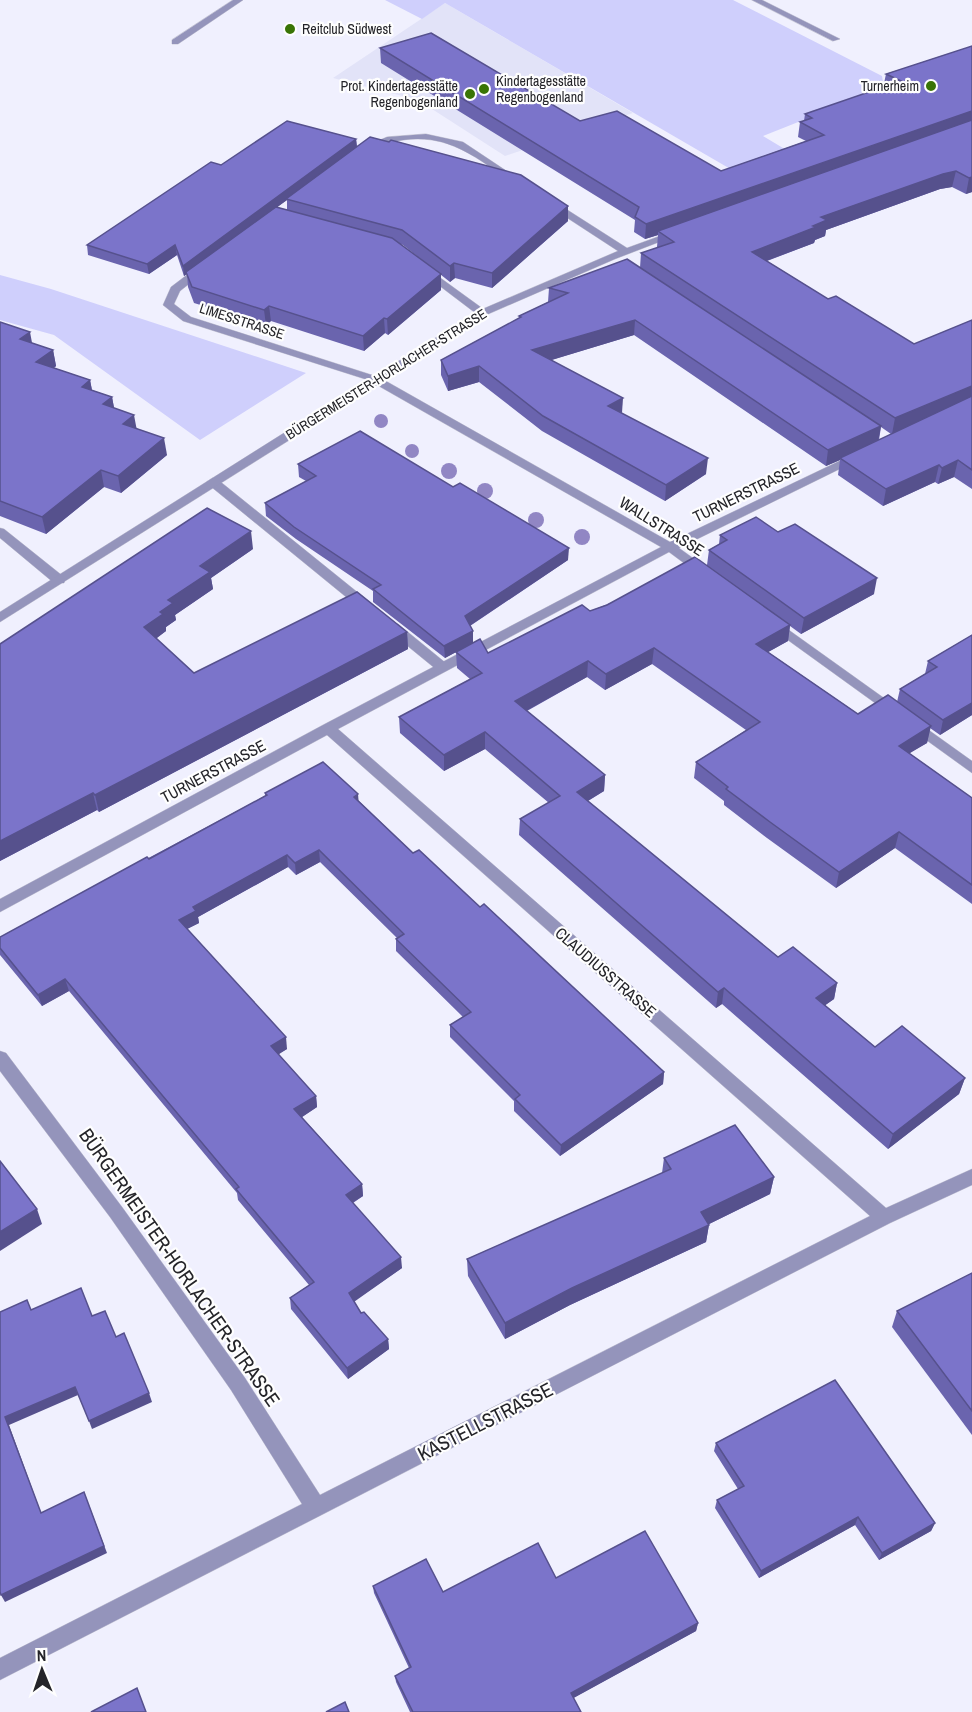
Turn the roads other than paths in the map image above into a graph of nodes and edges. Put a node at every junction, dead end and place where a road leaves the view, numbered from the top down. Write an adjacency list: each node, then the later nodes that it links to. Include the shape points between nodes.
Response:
1 (239, 0): 4 (street)
2 (756, 0): 3 (street)
3 (836, 39)
4 (175, 42)
5 (359, 153): 6 (street, via 393,138 424,137 459,143)
6 (527, 188)
7 (547, 201): 9 (street)
8 (689, 230): 9 (street, BÜRGERMEISTER-HORLACHER-STRASSE)
9 (625, 252): 12 (street, BÜRGERMEISTER-HORLACHER-STRASSE, via 616,260)
10 (210, 262): 13 (street, LIMESSTRASSE, via 175,289 168,305 187,319)
11 (417, 263): 12 (street)
12 (482, 313): 13 (street, BÜRGERMEISTER-HORLACHER-STRASSE)
13 (375, 379): 15 (street, BÜRGERMEISTER-HORLACHER-STRASSE); 17 (street, WALLSTRASSE)
14 (869, 452): 17 (street, TURNERSTRASSE)
15 (213, 482): 18 (street, BÜRGERMEISTER-HORLACHER-STRASSE); 22 (street)
16 (0, 532): 18 (street)
17 (670, 547): 19 (street, WALLSTRASSE); 22 (street, TURNERSTRASSE)
18 (59, 579): 21 (street, BÜRGERMEISTER-HORLACHER-STRASSE)
19 (717, 582)
20 (764, 616): 24 (street)
21 (0, 618)
22 (442, 667): 23 (street, TURNERSTRASSE)
23 (328, 728): 25 (street, TURNERSTRASSE); 28 (street, CLAUDIUSSTRASSE)
24 (972, 767)
25 (0, 906)
26 (0, 1058): 29 (street, BÜRGERMEISTER-HORLACHER-STRASSE, via 232,1374)
27 (972, 1177): 28 (street, KASTELLSTRASSE)
28 (884, 1217): 29 (street, KASTELLSTRASSE)
29 (316, 1507): 30 (street, KASTELLSTRASSE)
30 (0, 1669)

